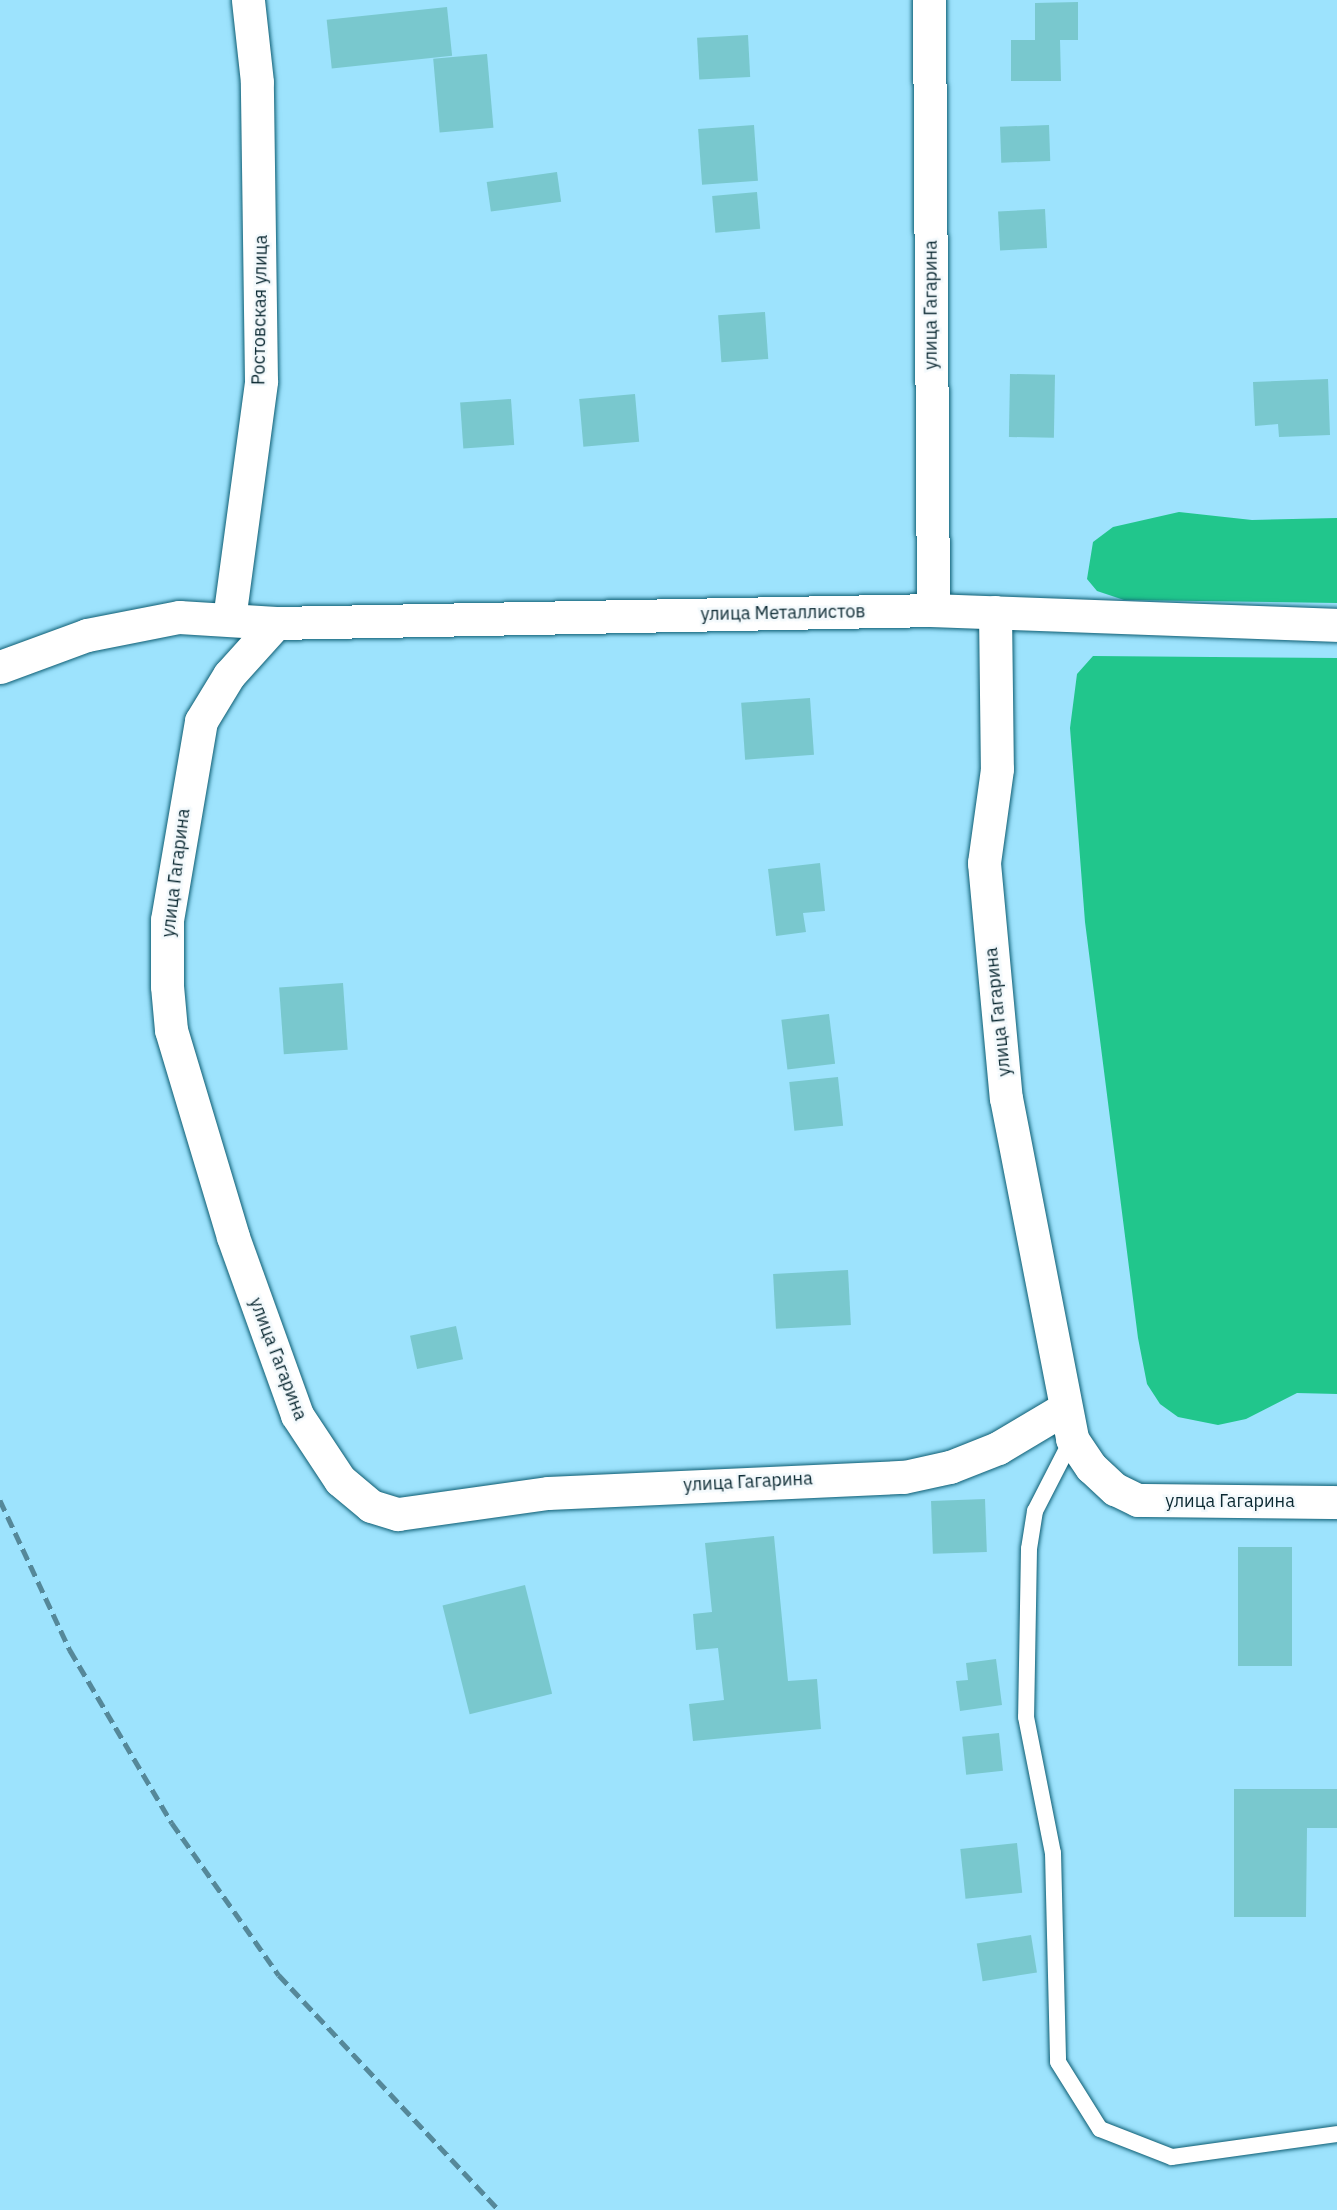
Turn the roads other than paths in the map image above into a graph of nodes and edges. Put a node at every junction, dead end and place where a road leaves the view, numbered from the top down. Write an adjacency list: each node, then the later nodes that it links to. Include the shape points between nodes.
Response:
1 (248, 0): 5 (street, Ростовская улица, via 257,82 261,381)
2 (929, 0): 3 (street, улица Гагарина)
3 (933, 610): 4 (street, улица Металлистов); 6 (street, улица Металлистов)
4 (995, 612): 7 (street, улица Металлистов); 9 (street, улица Гагарина, via 997,769 984,863 1006,1098)
5 (229, 619): 6 (street, улица Металлистов); 8 (street, улица Металлистов, via 147,621 87,635)
6 (276, 622): 9 (street, улица Гагарина, via 229,675 201,721 167,920 167,986 171,1030 233,1237 297,1415 340,1480 371,1506 399,1514 548,1493 904,1477 950,1467)
7 (1337, 625)
8 (0, 667)
9 (1068, 1423): 10 (street, улица Гагарина, via 1090,1467 1115,1489 1138,1500); 11 (lane, via 1035,1511 1029,1549 1026,1717 1053,1853 1058,2062 1100,2129 1172,2157)
10 (1337, 1502)
11 (1337, 2134)

